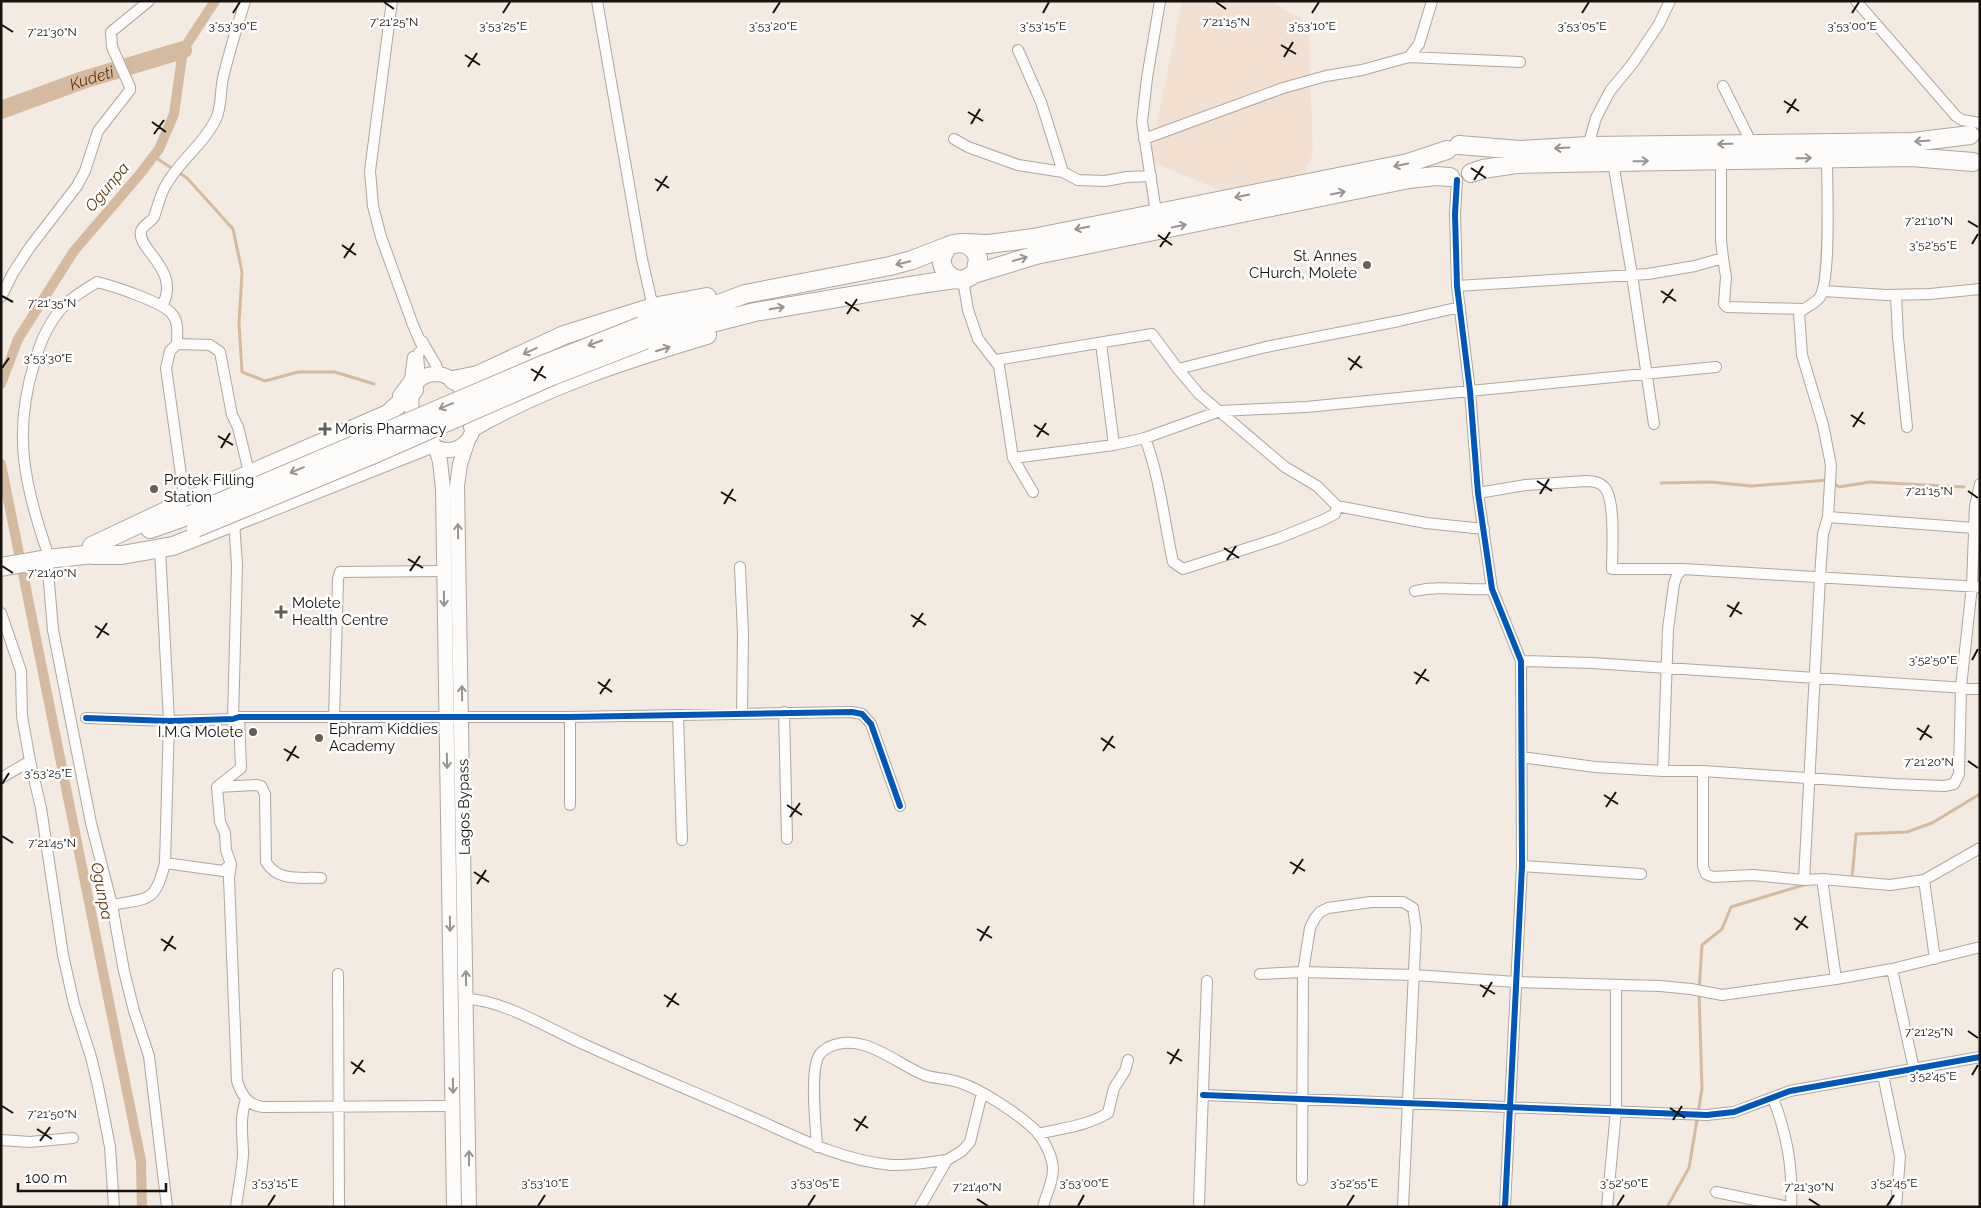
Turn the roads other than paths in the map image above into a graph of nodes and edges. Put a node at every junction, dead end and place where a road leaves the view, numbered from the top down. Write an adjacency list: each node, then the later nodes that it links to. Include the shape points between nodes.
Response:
1 (149, 1): 36 (street, via 111,32 112,46 130,87 127,94 98,131 77,186 22,260)
2 (245, 1): 37 (street, via 223,80 217,117 166,184 154,217 142,228 142,239 162,268 167,282)
3 (392, 1): 42 (street, via 370,171 373,206 381,237)
4 (597, 1): 38 (street)
5 (1160, 1): 15 (street, via 1143,104)
6 (1432, 1): 10 (street, via 1419,44)
7 (1670, 1): 17 (street, via 1633,63 1610,91 1596,118)
8 (1856, 1): 13 (street, via 1956,116)
9 (1018, 50): 23 (street, via 1041,102)
10 (1410, 57): 11 (street); 15 (street, via 1283,88)
11 (1520, 62)
12 (1723, 86): 16 (street)
13 (1977, 130): 16 (highway, one-way to 16, via 1913,142); 22 (highway, via 1964,147 1966,156)
14 (954, 139): 23 (street, via 1018,165)
15 (1144, 139): 24 (street)
16 (1752, 144): 17 (highway, one-way to 17)
17 (1588, 146): 18 (highway, one-way to 18, via 1520,150)
18 (1453, 148): 25 (highway, via 1444,154 1442,166 1444,171); 25 (highway, via 1471,152 1474,158 1475,164); 26 (highway, one-way to 26, via 1401,165)
19 (1827, 158): 20 (highway, one-way to 19); 22 (highway, via 1911,157); 33 (street, via 1827,244)
20 (1722, 160): 21 (highway, one-way to 20); 28 (street)
21 (1613, 162): 25 (highway, via 1516,164 1483,168); 29 (street)
22 (1976, 163)
23 (1063, 172): 24 (street, via 1078,180)
24 (1151, 176): 26 (street)
25 (1460, 177): 30 (highway, one-way to 25, via 1036,255 1409,178); 31 (street, via 1455,214)
26 (1156, 212): 27 (highway, one-way to 27, via 1011,242)
27 (955, 245): 30 (highway, via 942,257 942,264 947,275); 30 (highway, via 972,247 978,258 978,265); 34 (highway, one-way to 34, via 890,266)
28 (1723, 258): 29 (street, via 1695,266); 40 (street, via 1726,277 1724,304 1727,307)
29 (1632, 275): 31 (street); 50 (street)
30 (964, 277): 41 (highway, one-way to 30); 47 (street, via 968,310 978,339)
31 (1457, 286): 39 (street)
32 (1980, 289): 35 (street)
33 (1823, 291): 35 (street); 40 (street, via 1817,301)
34 (745, 294): 38 (highway); 43 (highway)
35 (1896, 295): 56 (street)
36 (1, 297)
37 (162, 306): 45 (street, via 172,313 177,323); 75 (street, via 97,282 65,305 41,340 24,404 22,434)
38 (653, 307): 51 (highway, one-way to 51, via 564,335 478,375)
39 (1460, 307): 49 (street, via 1266,347); 53 (street)
40 (1803, 309): 69 (street, via 1799,313 1802,355 1831,465)
41 (755, 312): 43 (highway); 57 (highway, one-way to 41, via 496,414 572,379 709,335)
42 (413, 325): 46 (street); 51 (street)
43 (643, 333): 68 (highway, bridge, via 547,363)
44 (1101, 343): 47 (street); 49 (street, via 1152,334); 60 (street)
45 (176, 344): 63 (street, via 210,345 220,352 232,414); 68 (street, via 170,351 166,368)
46 (423, 348): 52 (street, via 418,354); 61 (street, via 413,358 410,379 390,403)
47 (996, 360): 62 (street, via 1001,374)
48 (1716, 367): 50 (street)
49 (1178, 369): 54 (street, via 1199,394)
50 (1646, 373): 53 (street); 55 (street)
51 (446, 377): 52 (main road, via 428,375); 57 (main road, via 468,399)
52 (417, 385): 59 (main road, via 413,417 420,432); 61 (highway, via 388,414)
53 (1470, 391): 54 (street, via 1306,408); 66 (street)
54 (1220, 411): 58 (street); 67 (street, via 1285,467 1317,486)
55 (1654, 424)
56 (1906, 427)
57 (471, 433): 59 (main road, via 458,447 449,449); 94 (main road, Lagos Bypass, one-way to 57, via 457,486 460,464)
58 (1145, 438): 60 (street); 67 (street, via 1158,475 1173,562 1182,569 1321,521 1336,514)
59 (433, 445): 70 (highway); 80 (main road, Lagos Bypass, via 442,473)
60 (1114, 445): 62 (street)
61 (312, 448): 63 (street); 68 (highway)
62 (1013, 458): 65 (street)
63 (248, 468): 68 (street)
64 (1980, 484): 71 (street)
65 (1033, 492)
66 (1478, 493): 72 (street); 79 (street, via 1586,480 1604,485 1612,512 1612,569)
67 (1337, 506): 72 (street, via 1426,523)
68 (188, 511): 74 (highway)
69 (1828, 518): 71 (street); 81 (street, via 1823,534)
70 (234, 522): 73 (highway); 98 (street, via 237,565)
71 (1974, 528): 82 (street)
72 (1484, 529): 83 (street)
73 (160, 549): 74 (highway, via 122,555); 100 (street)
74 (92, 550): 75 (highway)
75 (42, 556): 76 (highway); 77 (highway); 121 (street, via 53,630 91,823)
76 (1, 558)
77 (1, 567)
78 (740, 568): 92 (street)
79 (1683, 569): 81 (street); 87 (street, via 1674,584)
80 (444, 571): 95 (main road, Lagos Bypass, one-way to 95); 99 (street, via 340,572)
81 (1820, 577): 82 (street); 88 (street)
82 (1976, 586): 89 (street)
83 (1492, 589): 84 (street, via 1432,587); 86 (street)
84 (1415, 591)
85 (1, 614): 102 (street, via 21,671 22,716)
86 (1521, 661): 87 (street); 101 (street)
87 (1666, 669): 88 (street); 103 (street)
88 (1814, 677): 89 (street); 106 (street)
89 (1961, 687): 90 (street); 106 (street, via 1959,774 1954,784)
90 (1980, 689)
91 (784, 712): 92 (street); 109 (street, via 862,714 871,724); 110 (street)
92 (742, 714): 93 (street)
93 (678, 715): 96 (street); 111 (street)
94 (462, 716): 95 (street); 96 (street); 133 (main road, Lagos Bypass, one-way to 94)
95 (446, 717): 99 (street); 145 (main road, Lagos Bypass, one-way to 145)
96 (570, 717): 108 (street)
97 (86, 718): 100 (street)
98 (236, 718): 99 (street); 100 (street); 107 (street, via 241,768)
99 (334, 718)
100 (169, 721): 113 (street)
101 (1521, 757): 103 (street, via 1595,767); 115 (street)
102 (30, 761): 105 (street); 156 (street, via 41,808 67,976 91,1057 110,1147)
103 (1663, 771): 104 (street)
104 (1703, 771): 106 (street); 119 (street, via 1703,866 1706,874 1713,877 1753,875)
105 (1, 778)
106 (1808, 778): 119 (street)
107 (217, 787): 114 (street, via 220,822); 117 (street, via 261,786 265,794 266,862 270,869 280,876)
108 (570, 805)
109 (900, 806)
110 (787, 839)
111 (682, 840)
112 (1980, 848): 120 (street)
113 (165, 863): 114 (street, via 224,871); 121 (street, via 160,884 152,895)
114 (231, 864): 142 (street, via 237,1082)
115 (1522, 866): 116 (street); 131 (street)
116 (1641, 874)
117 (321, 878)
118 (1822, 879): 119 (street); 120 (street, via 1890,885); 129 (street)
119 (1804, 880)
120 (1924, 880): 123 (street)
121 (112, 905): 157 (street, via 134,1012 149,1056)
122 (1980, 947): 123 (street)
123 (1935, 959): 124 (street)
124 (1892, 969): 129 (street); 136 (street)
125 (1303, 972): 127 (street); 128 (street); 128 (street, via 1310,928 1320,912 1371,902 1402,902 1413,908 1415,917); 140 (street)
126 (338, 974): 144 (street)
127 (1260, 974)
128 (1414, 975): 131 (street); 143 (street)
129 (1836, 979): 132 (street, via 1722,995 1691,989)
130 (1207, 981): 139 (street)
131 (1516, 982): 132 (street); 146 (street)
132 (1616, 985): 147 (street)
133 (466, 999): 151 (street, via 479,999 503,1007); 161 (main road, Lagos Bypass, one-way to 133)
134 (1980, 1057): 136 (street)
135 (1128, 1060): 148 (street, via 1114,1088 1108,1113 1076,1126)
136 (1914, 1069): 137 (street)
137 (1883, 1075): 141 (street, via 1790,1091); 168 (street, via 1900,1157)
138 (982, 1093): 148 (street); 151 (street, via 960,1082 925,1075 883,1052 846,1042 836,1044 822,1051 815,1064); 152 (street, via 970,1142)
139 (1203, 1095): 140 (street); 155 (street)
140 (1302, 1097): 143 (street); 153 (street)
141 (1773, 1098): 147 (street, via 1734,1112 1708,1115); 167 (street, via 1788,1146 1792,1182)
142 (246, 1100): 144 (street, via 254,1106 263,1107); 158 (street)
143 (1408, 1103): 146 (street); 164 (street)
144 (339, 1106): 145 (street); 159 (street)
145 (454, 1106): 160 (main road, Lagos Bypass)
146 (1512, 1106): 147 (street); 165 (street)
147 (1616, 1111): 166 (street)
148 (1038, 1134): 163 (street, via 1053,1163)
149 (72, 1138): 150 (street, via 30,1142)
150 (1, 1140)
151 (817, 1147): 152 (street, via 892,1165)
152 (947, 1160): 162 (street)
153 (1302, 1180)
154 (1716, 1192): 167 (street)
155 (1199, 1203)
156 (114, 1207)
157 (167, 1207)
158 (236, 1207)
159 (339, 1207)
160 (454, 1207)
161 (469, 1207)
162 (920, 1207)
163 (1043, 1207)
164 (1403, 1207)
165 (1506, 1207)
166 (1607, 1207)
167 (1790, 1207)
168 (1896, 1207)

